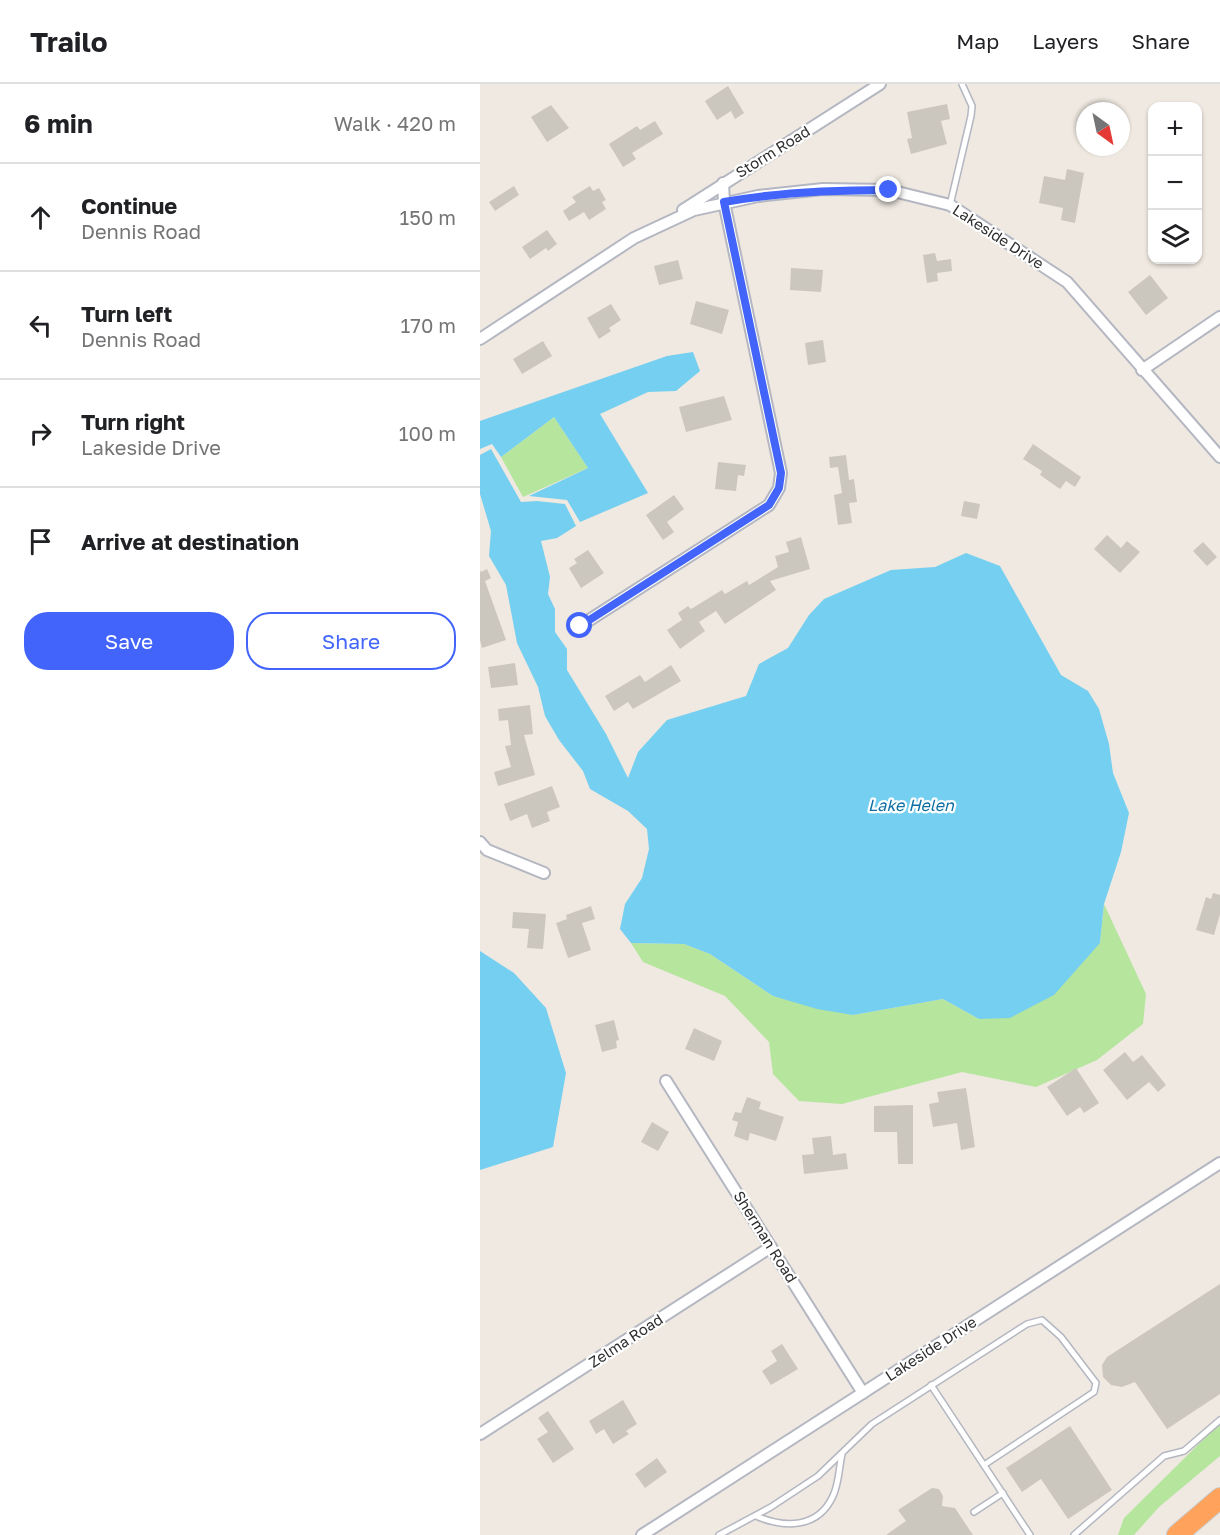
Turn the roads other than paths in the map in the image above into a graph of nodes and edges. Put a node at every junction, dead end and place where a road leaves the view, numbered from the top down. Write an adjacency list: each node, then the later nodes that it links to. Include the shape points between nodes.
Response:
1 (880, 84): 3 (street, Storm Road)
2 (962, 84): 5 (lane, via 972,106)
3 (723, 183): 4 (street); 6 (street, Storm Road)
4 (724, 202): 5 (street, Lakeside Drive, via 823,189 889,190); 6 (street, Lakeside Drive); 11 (street, via 781,473 779,488 769,505)
5 (950, 205): 9 (street, Lakeside Drive, via 1067,282)
6 (667, 222): 8 (street, Lakeside Drive, via 634,238)
7 (1220, 317): 9 (street)
8 (480, 339)
9 (1142, 370): 10 (street, Lakeside Drive)
10 (1220, 457)
11 (580, 626)
12 (480, 842): 13 (street, via 487,850)
13 (544, 873)
14 (666, 1081): 16 (street, Sherman Road)
15 (1220, 1163): 18 (street, Lakeside Drive)
16 (771, 1247): 18 (street, Sherman Road); 20 (street, Zelma Road)
17 (931, 1385): 21 (lane, via 872,1424); 22 (lane); 22 (lane, via 1027,1324 1042,1320 1061,1337 1096,1383 1094,1392)
18 (863, 1393): 27 (street, Lakeside Drive)
19 (1220, 1420): 30 (lane, via 1184,1451 1164,1456)
20 (480, 1434)
21 (842, 1453): 26 (lane, via 818,1476); 26 (lane, via 833,1495 819,1514 794,1525)
22 (984, 1465): 23 (lane)
23 (1003, 1493): 25 (lane); 29 (lane)
24 (1220, 1498): 31 (highway)
25 (974, 1512)
26 (756, 1516): 28 (lane)
27 (642, 1535)
28 (718, 1535)
29 (1030, 1535)
30 (1074, 1535)
31 (1177, 1535)

